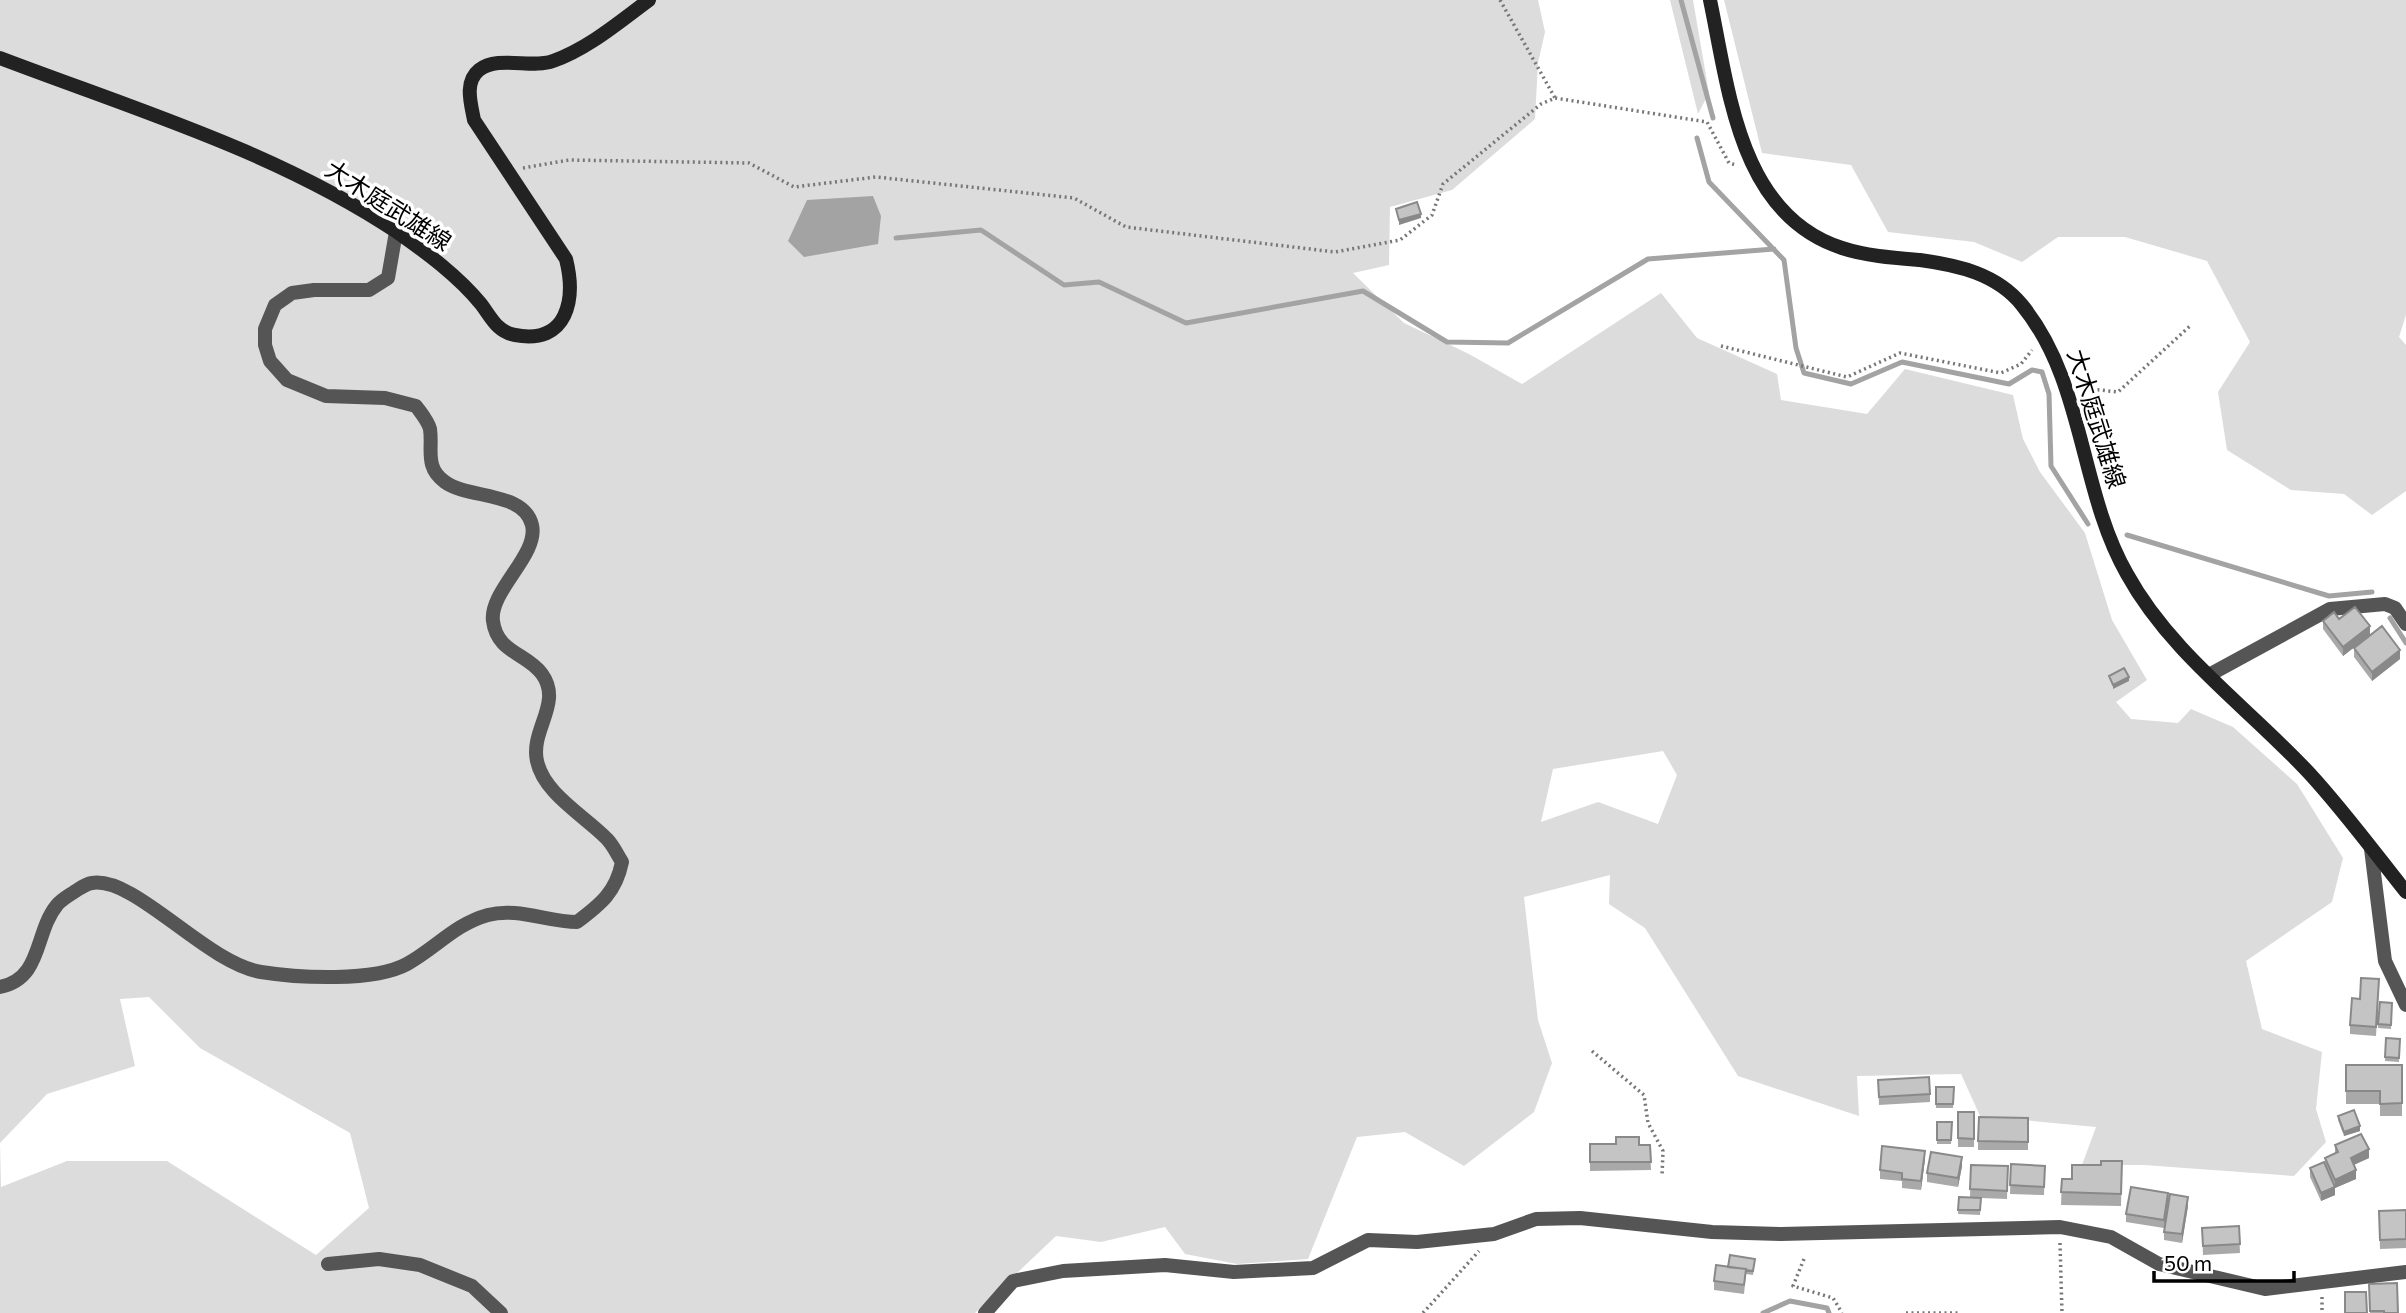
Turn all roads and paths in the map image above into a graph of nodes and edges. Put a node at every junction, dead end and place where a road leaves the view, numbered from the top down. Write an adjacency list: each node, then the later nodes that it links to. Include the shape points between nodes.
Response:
1 (649, 0): 6 (main road, 大木庭武雄線, via 589,43 552,62 480,69 472,79 469,96 474,120)
2 (1500, 0): 5 (path)
3 (1710, 0): 7 (main road, 大木庭武雄線, via 1737,125)
4 (0, 58): 8 (main road, 大木庭武雄線, via 289,172)
5 (1555, 98): 6 (path, via 1541,104 1443,184 1432,215 1401,240 1335,252 1126,227 1073,198 876,177 794,187 750,163 569,160); 7 (path, via 1707,122 1729,163)
6 (508, 170): 8 (main road, 大木庭武雄線, via 566,259 571,281 569,309 559,325 538,335 513,335 495,325 457,277)
7 (1755, 171): 10 (main road, 大木庭武雄線, via 1770,197 1805,229 1841,248 1957,265 1990,279 2020,302)
8 (396, 232): 17 (street, via 388,278 369,290 292,293 275,305 265,329 270,361 287,380 326,396 386,398 416,406 430,427 430,464 442,481 514,504 528,516 532,540 496,603 492,621 504,648 541,672 551,692 537,761 547,782 608,840 622,862 618,882 605,900 577,922 491,914 463,923 409,963 360,977 244,968 187,936 141,899 107,881 88,883 58,903 24,977)
9 (2189, 326): 12 (path, via 2118,393)
10 (2044, 334): 11 (path, via 2021,364 2001,373 1900,353 1847,377); 12 (main road, 大木庭武雄線)
11 (1721, 346)
12 (2065, 385): 14 (main road, 大木庭武雄線, via 2103,519 2126,573 2162,627)
13 (2406, 624): 14 (street, via 2395,608 2385,604 2330,609)
14 (2209, 675): 15 (main road, 大木庭武雄線, via 2311,775)
15 (2371, 849): 16 (main road, 大木庭武雄線); 18 (street, via 2385,961)
16 (2406, 892)
17 (0, 987)
18 (2406, 1005)
19 (1592, 1051): 20 (path, via 1644,1095 1648,1123 1663,1151)
20 (1662, 1176)
21 (2060, 1227): 22 (street, via 1781,1234 1580,1218 1536,1219); 25 (street, via 2111,1237 2159,1264 2265,1289); 32 (path)
22 (1494, 1234): 27 (street, via 1417,1242 1368,1240 1312,1268 1234,1272 1165,1265 1063,1271 1013,1281); 28 (path)
23 (1804, 1259): 29 (path, via 1793,1286 1833,1298)
24 (328, 1264): 26 (street, via 379,1259 420,1265 472,1286)
25 (2406, 1272)
26 (501, 1313)
27 (985, 1313)
28 (1423, 1313)
29 (1842, 1313)
30 (1906, 1313): 31 (path)
31 (1958, 1313)
32 (2062, 1313)

